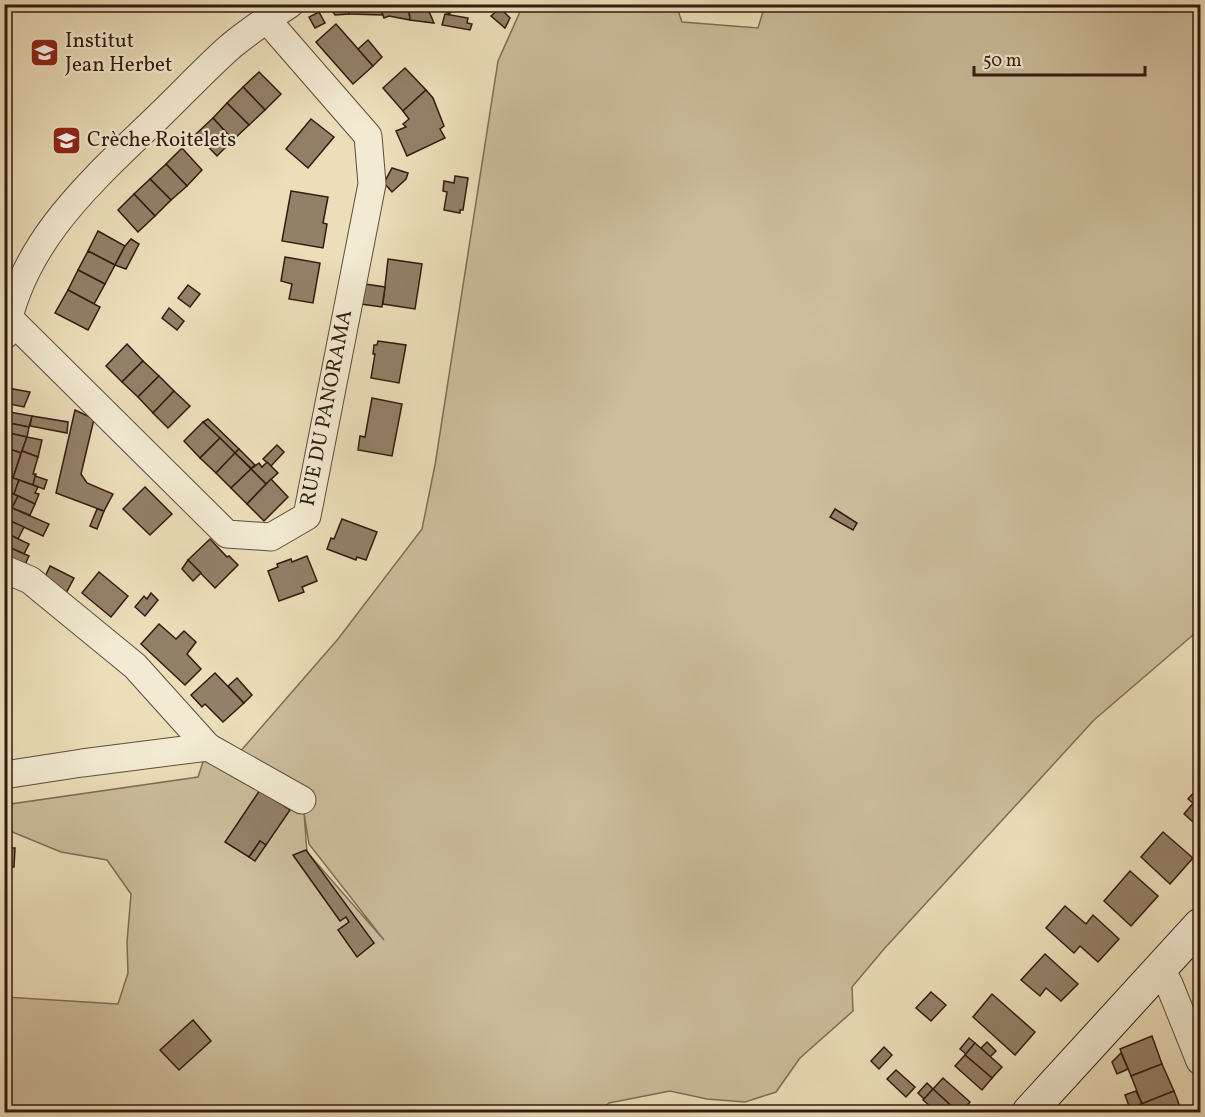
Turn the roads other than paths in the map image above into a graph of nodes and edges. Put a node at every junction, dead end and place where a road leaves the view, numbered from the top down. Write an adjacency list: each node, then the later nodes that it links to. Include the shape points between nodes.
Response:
1 (290, 4): 2 (street)
2 (267, 20): 3 (street, via 231,46 78,194 47,235 20,281); 3 (street, RUE DU PANORAMA, via 368,136 372,184 307,516 271,537 227,534)
3 (6, 326)
4 (4, 569): 5 (street, via 30,580 135,666)
5 (208, 747): 6 (street); 7 (street)
6 (4, 775)
7 (302, 800)
8 (1200, 924): 9 (main road)
9 (1160, 969): 10 (street); 11 (main road)
10 (1200, 1061)
11 (1029, 1113)

